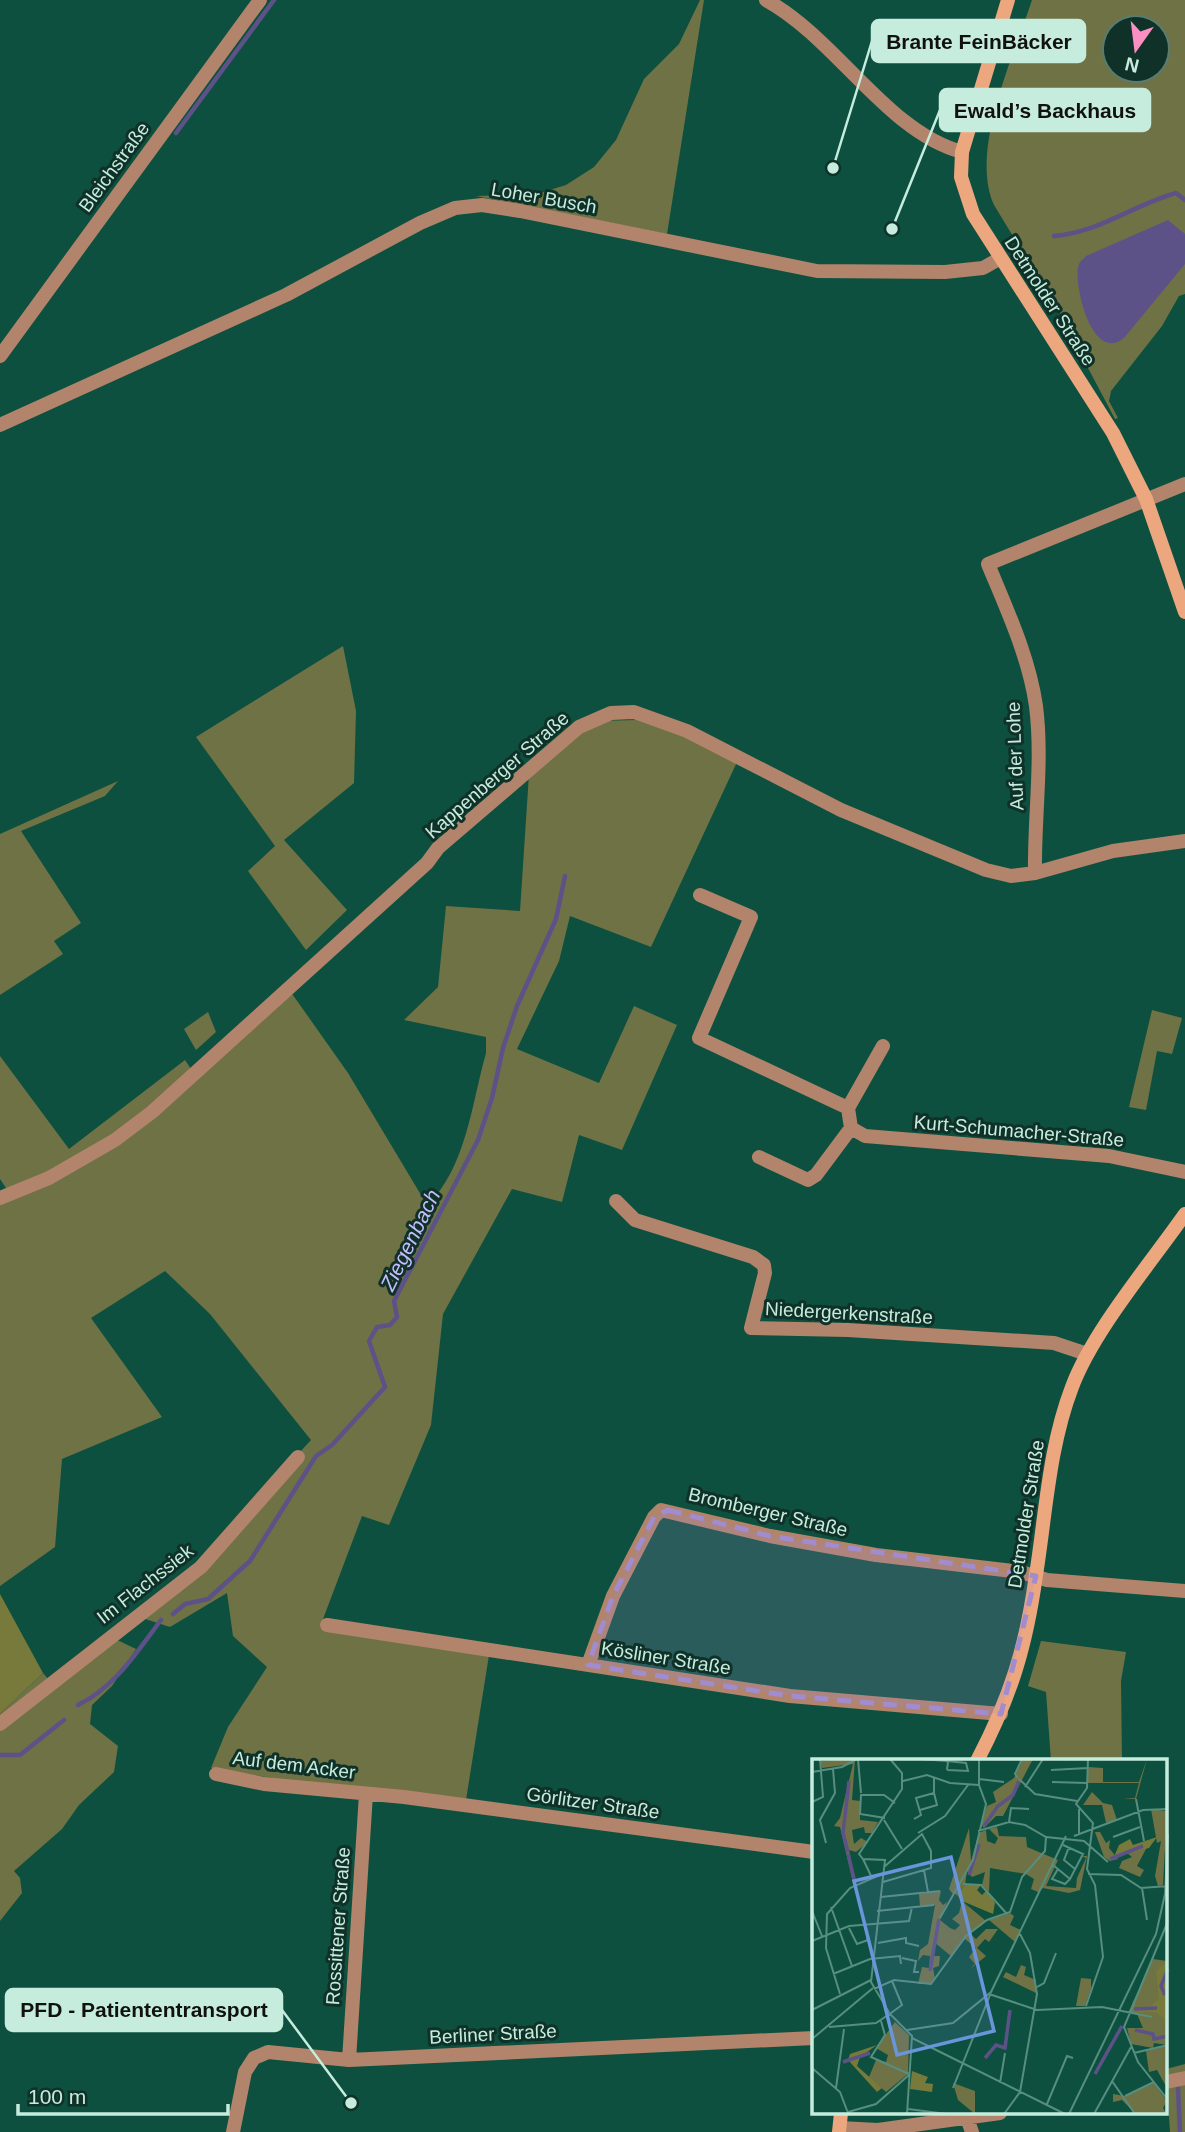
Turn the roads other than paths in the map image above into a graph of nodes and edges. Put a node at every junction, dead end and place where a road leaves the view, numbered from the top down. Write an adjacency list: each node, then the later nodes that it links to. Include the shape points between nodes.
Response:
1 (260, 0): 6 (street, Bleichstraße)
2 (766, 0): 4 (street, via 817,36 916,132)
3 (1008, 0): 4 (main road, Detmolder Straße)
4 (962, 152): 5 (main road, Detmolder Straße, via 966,197)
5 (999, 259): 7 (street, Loher Busch, via 983,268 945,272 817,271 520,211 464,206 420,223 286,295); 9 (main road, Detmolder Straße, via 1113,433)
6 (0, 356)
7 (0, 425)
8 (1185, 484): 9 (street)
9 (1146, 499): 10 (main road, Detmolder Straße); 12 (street, Auf der Lohe, via 988,564 1025,655 1035,707)
10 (1185, 612)
11 (1185, 841): 12 (street, Kappenberger Straße, via 1113,851)
12 (1035, 873): 19 (street, Kappenberger Straße, via 1011,876 986,870 841,810 687,731 634,712 611,713 579,727 542,757 152,1112 115,1140 48,1178)
13 (700, 895): 15 (street, via 751,917 699,1038)
14 (883, 1046): 15 (street)
15 (848, 1108): 16 (street)
16 (850, 1128): 17 (street, via 808,1180); 18 (street, Kurt-Schumacher-Straße, via 865,1136 1109,1156)
17 (759, 1157)
18 (1185, 1172)
19 (0, 1198)
20 (616, 1201): 22 (street, Niedergerkenstraße, via 635,1220 753,1257 764,1265 751,1328 1054,1343)
21 (1185, 1214): 22 (main road, Detmolder Straße)
22 (1087, 1353): 24 (main road, Detmolder Straße, via 1072,1387 1050,1468)
23 (298, 1457): 29 (street, Im Flachssiek, via 201,1567)
24 (1036, 1576): 25 (street); 27 (street, Bromberger Straße, via 862,1553 661,1510 613,1596); 28 (main road, Detmolder Straße, via 1015,1678)
25 (1185, 1591)
26 (327, 1625): 27 (street, Kösliner Straße)
27 (588, 1665): 28 (street, Kösliner Straße, via 790,1696)
28 (1001, 1714): 30 (main road, Detmolder Straße)
29 (0, 1724)
30 (978, 1759)
31 (216, 1774): 32 (street, Auf dem Acker, via 264,1784)
32 (366, 1794): 33 (street, Görlitzer Straße); 35 (street, Rossittener Straße)
33 (812, 1852)
34 (812, 2038): 35 (street, Berliner Straße)
35 (349, 2060): 39 (street, Berliner Straße, via 268,2052 254,2058 245,2072)
36 (998, 2114): 37 (street)
37 (970, 2125): 38 (street)
38 (839, 2130)
39 (233, 2132)

